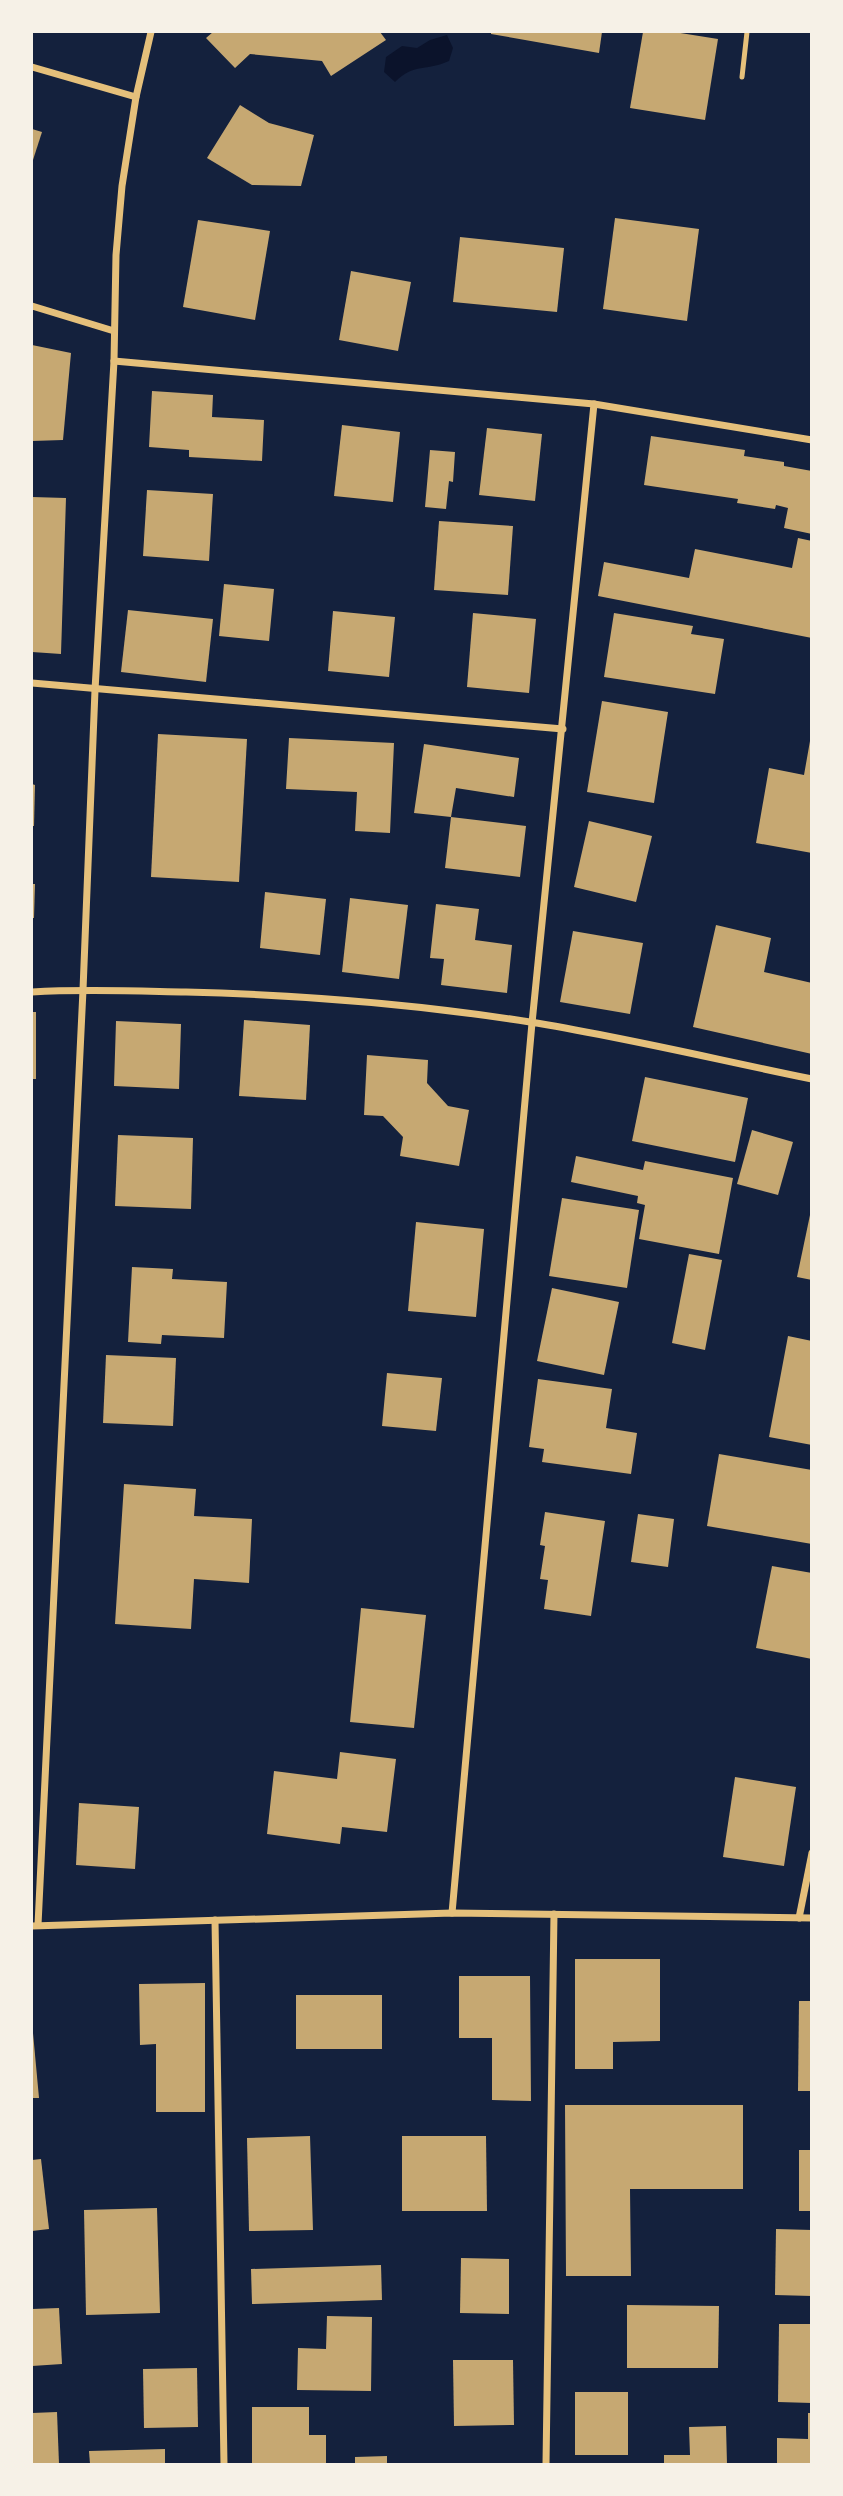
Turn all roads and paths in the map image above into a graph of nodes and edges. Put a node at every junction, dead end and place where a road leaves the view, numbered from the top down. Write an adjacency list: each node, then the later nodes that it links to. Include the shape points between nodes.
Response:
1 (151, 32): 5 (street)
2 (747, 32): 4 (lane)
3 (32, 68): 5 (street)
4 (742, 77)
5 (136, 97): 7 (street, via 122,186)
6 (32, 306): 7 (street)
7 (114, 331): 8 (street)
8 (114, 360): 9 (street); 12 (street)
9 (594, 404): 10 (street); 13 (street)
10 (811, 440)
11 (32, 683): 12 (street)
12 (94, 690): 13 (street); 14 (street)
13 (563, 729): 16 (street)
14 (83, 990): 15 (street); 16 (street, via 321,997); 24 (street)
15 (32, 992)
16 (532, 1023): 17 (street); 19 (street)
17 (811, 1079)
18 (811, 1853): 21 (street)
19 (452, 1913): 20 (street); 23 (street)
20 (554, 1914): 21 (street); 26 (street)
21 (799, 1918): 22 (street)
22 (811, 1919)
23 (215, 1920): 24 (street); 25 (street)
24 (34, 1925)
25 (224, 2465)
26 (546, 2465)

